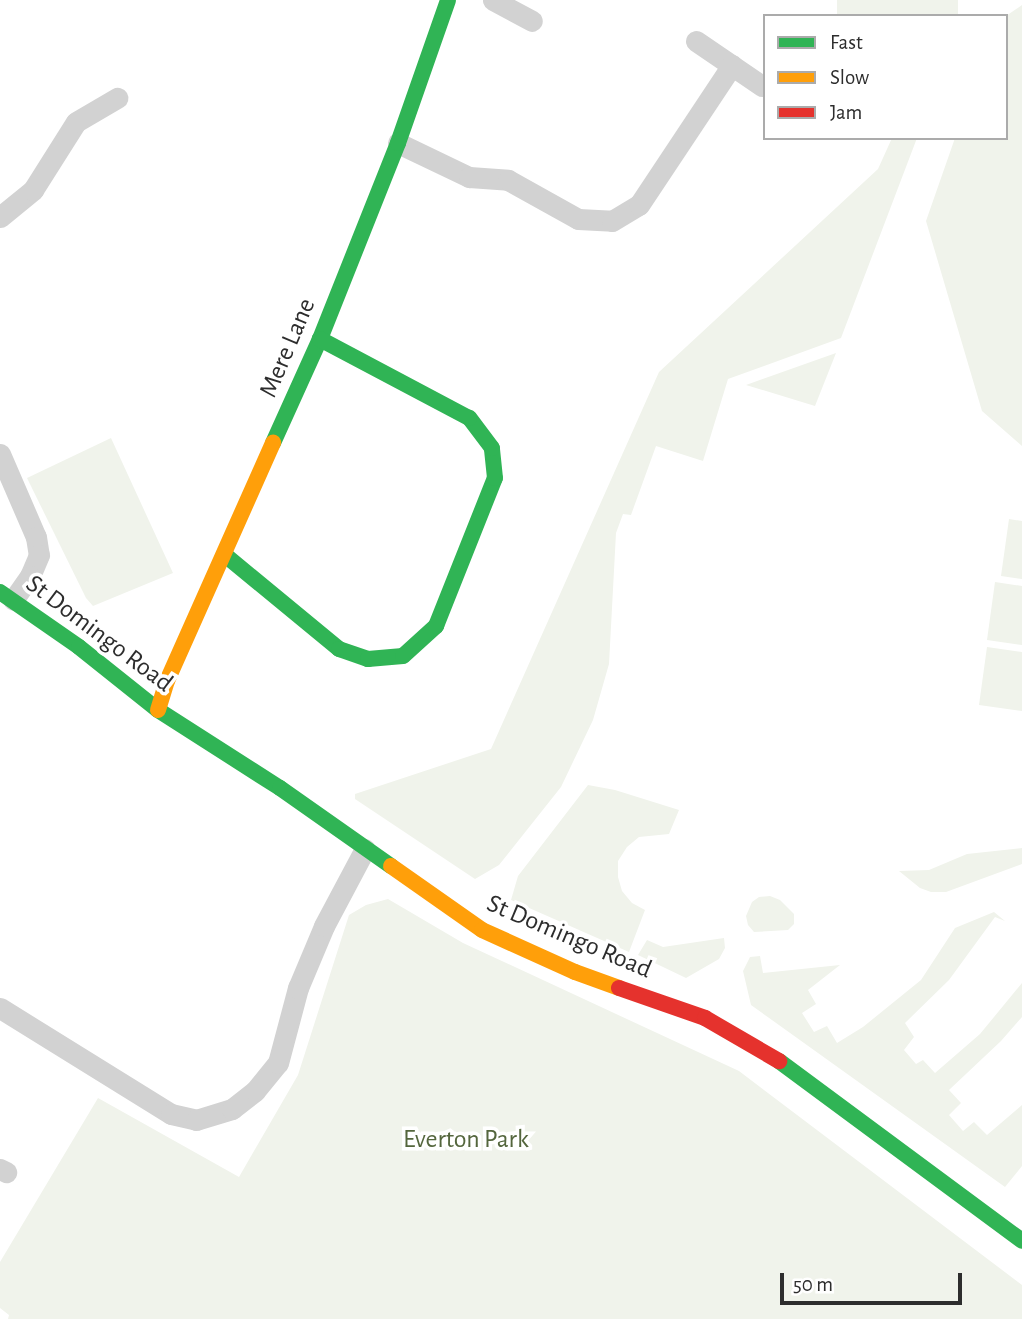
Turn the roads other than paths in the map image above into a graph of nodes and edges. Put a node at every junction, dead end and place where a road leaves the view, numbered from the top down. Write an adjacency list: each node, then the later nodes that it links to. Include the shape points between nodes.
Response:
1 (449, 0): 8 (street, Mere Lane)
2 (493, 0): 3 (street)
3 (532, 21)
4 (696, 41): 5 (street)
5 (732, 65): 6 (street); 8 (street, via 639,205 612,221 578,219 508,180 469,177)
6 (762, 86)
7 (117, 98): 9 (street, via 76,122 33,190)
8 (398, 143): 10 (street, Mere Lane)
9 (0, 217)
10 (320, 339): 12 (street, Mere Lane); 12 (street, via 470,418 492,448 495,478 436,626 403,656 368,659 339,649)
11 (0, 454): 13 (street, via 36,537 39,555 30,576)
12 (225, 555): 14 (street, Mere Lane)
13 (7, 596): 14 (street, St Domingo Road)
14 (158, 710): 15 (street, St Domingo Road)
15 (365, 849): 16 (street, via 298,988 278,1063 255,1091 232,1109 196,1120 171,1114); 17 (street, St Domingo Road, via 482,930 575,972 705,1018 778,1060)
16 (0, 1008)
17 (1022, 1241)

